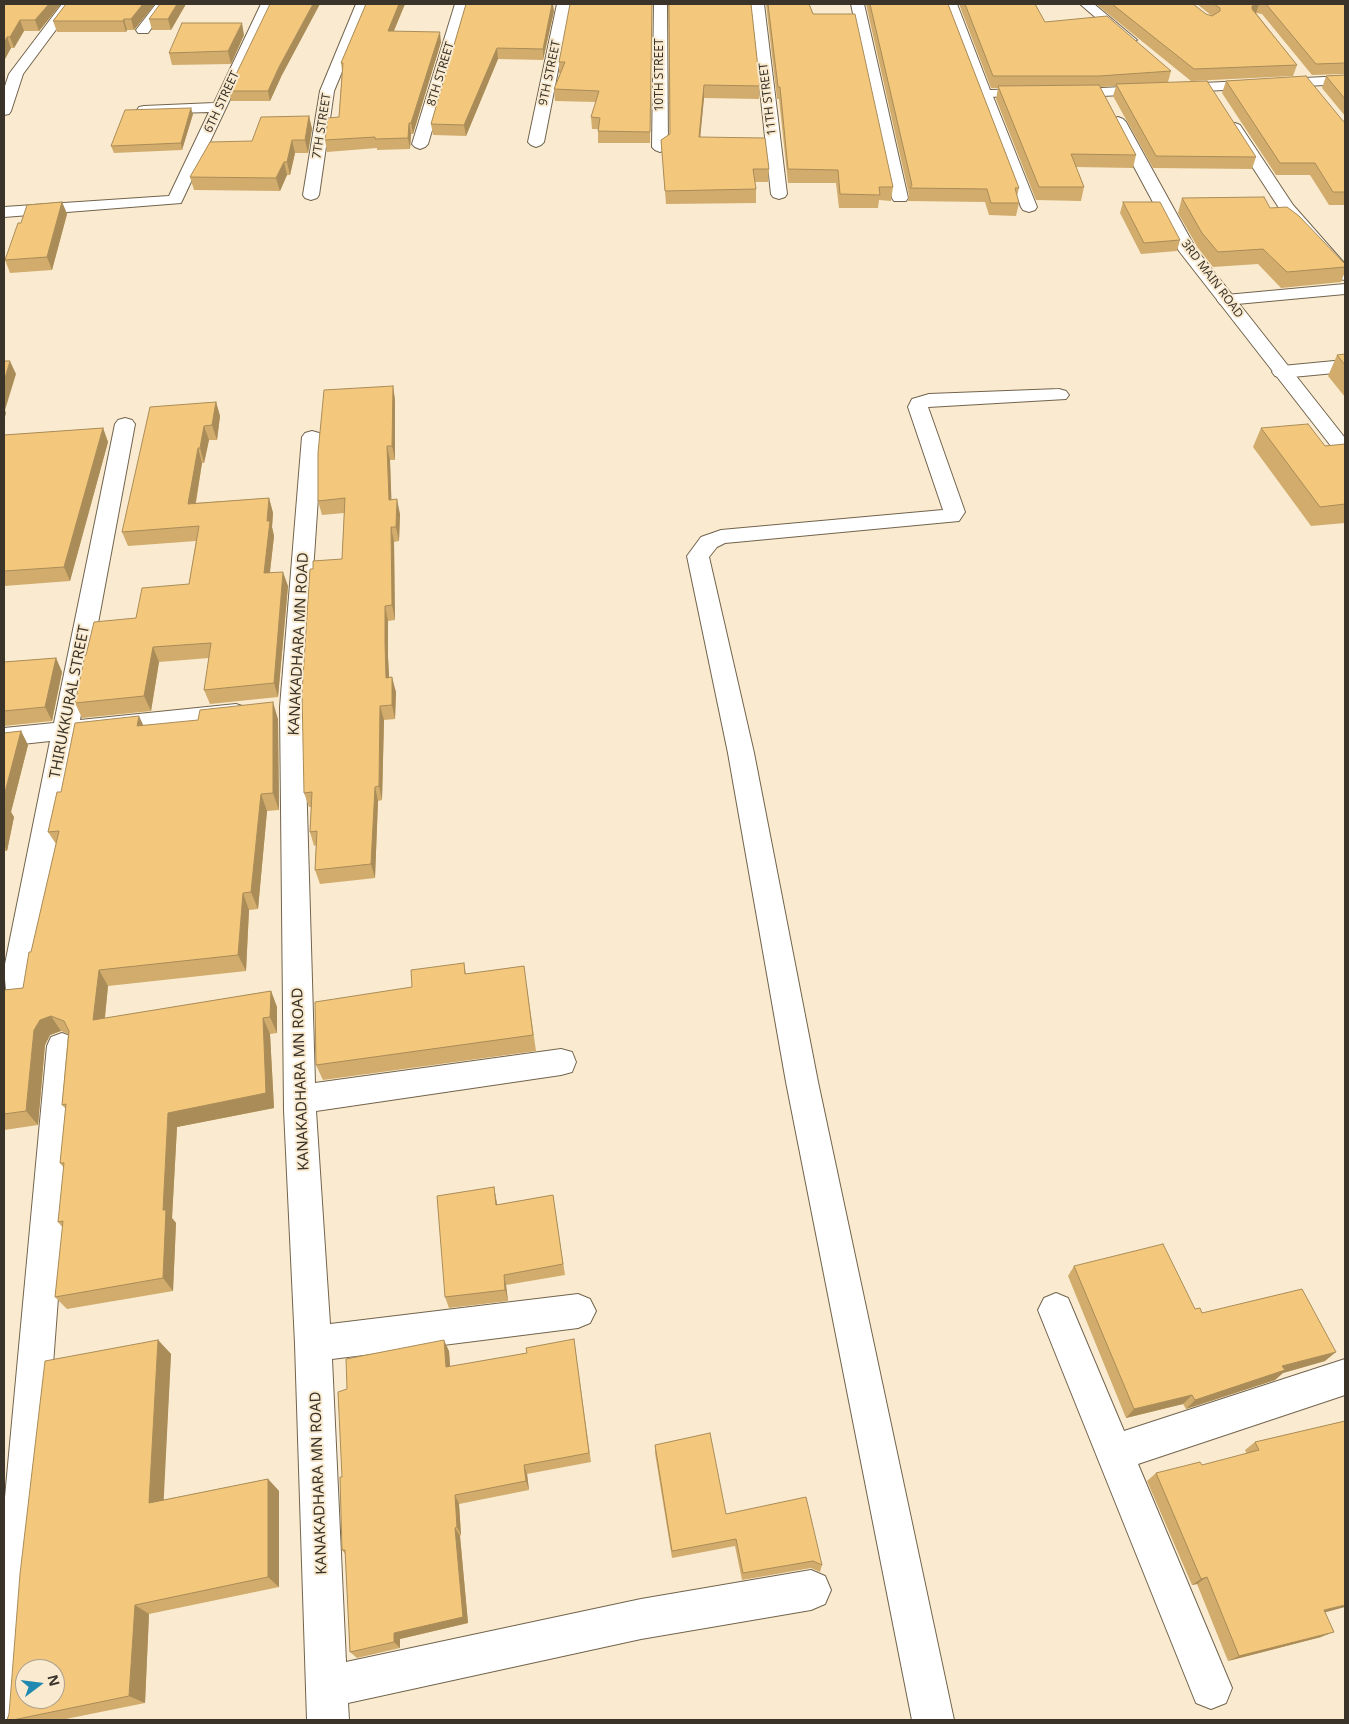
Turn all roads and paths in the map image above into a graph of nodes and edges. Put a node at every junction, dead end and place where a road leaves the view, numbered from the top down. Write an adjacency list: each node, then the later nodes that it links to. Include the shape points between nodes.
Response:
1 (68, 4): 25 (street, via 16,74)
2 (162, 4): 12 (street)
3 (268, 4): 23 (street, 6TH STREET)
4 (364, 4): 30 (street, 7TH STREET, via 327,90)
5 (462, 4): 27 (street, 8TH STREET)
6 (564, 4): 26 (street, 9TH STREET)
7 (660, 4): 28 (street, 10TH STREET)
8 (757, 4): 29 (street, 11TH STREET)
9 (858, 4): 31 (street)
10 (950, 4): 21 (street)
11 (1086, 4): 13 (street)
12 (143, 30)
13 (1137, 46)
14 (1294, 66): 17 (street)
15 (1174, 77): 19 (street)
16 (1345, 80): 17 (street)
17 (1306, 82): 18 (street); 22 (street)
18 (1208, 86): 19 (street); 34 (street, via 1287,208)
19 (1188, 89): 36 (street, 3RD MAIN ROAD, via 1097,92 1188,252)
20 (1053, 92): 21 (street)
21 (985, 94): 32 (street)
22 (1317, 95)
23 (220, 107): 24 (street); 33 (street, 6TH STREET, via 175,200)
24 (144, 110)
25 (4, 111)
26 (536, 142)
27 (420, 144)
28 (660, 147)
29 (779, 194)
30 (311, 195)
31 (900, 198)
32 (1029, 207)
33 (4, 212)
34 (1345, 275)
35 (1345, 289): 36 (street)
36 (1226, 300): 38 (street, 3RD MAIN ROAD)
37 (1345, 366): 38 (street)
38 (1282, 372): 42 (street, 3RD MAIN ROAD)
39 (1059, 395): 59 (street, via 919,403 954,512 951,516 721,537 709,542 698,556 741,753 802,1082)
40 (125, 424): 44 (street, THIRUKKURAL STREET)
41 (312, 437): 43 (street, KANAKADHARA MN ROAD)
42 (1345, 451)
43 (276, 709): 44 (street); 49 (street, KANAKADHARA MN ROAD)
44 (64, 730): 45 (street); 46 (street, THIRUKKURAL STREET)
45 (4, 737)
46 (16, 981)
47 (62, 1046): 58 (street)
48 (561, 1062): 49 (street)
49 (300, 1099): 52 (street, KANAKADHARA MN ROAD)
50 (1056, 1310): 54 (street)
51 (578, 1311): 52 (street)
52 (313, 1344): 57 (street, KANAKADHARA MN ROAD)
53 (1345, 1377): 54 (street)
54 (1114, 1453): 56 (street)
55 (811, 1590): 57 (street, via 641,1619)
56 (1211, 1688)
57 (328, 1703)
58 (5, 1720)
59 (933, 1720)

